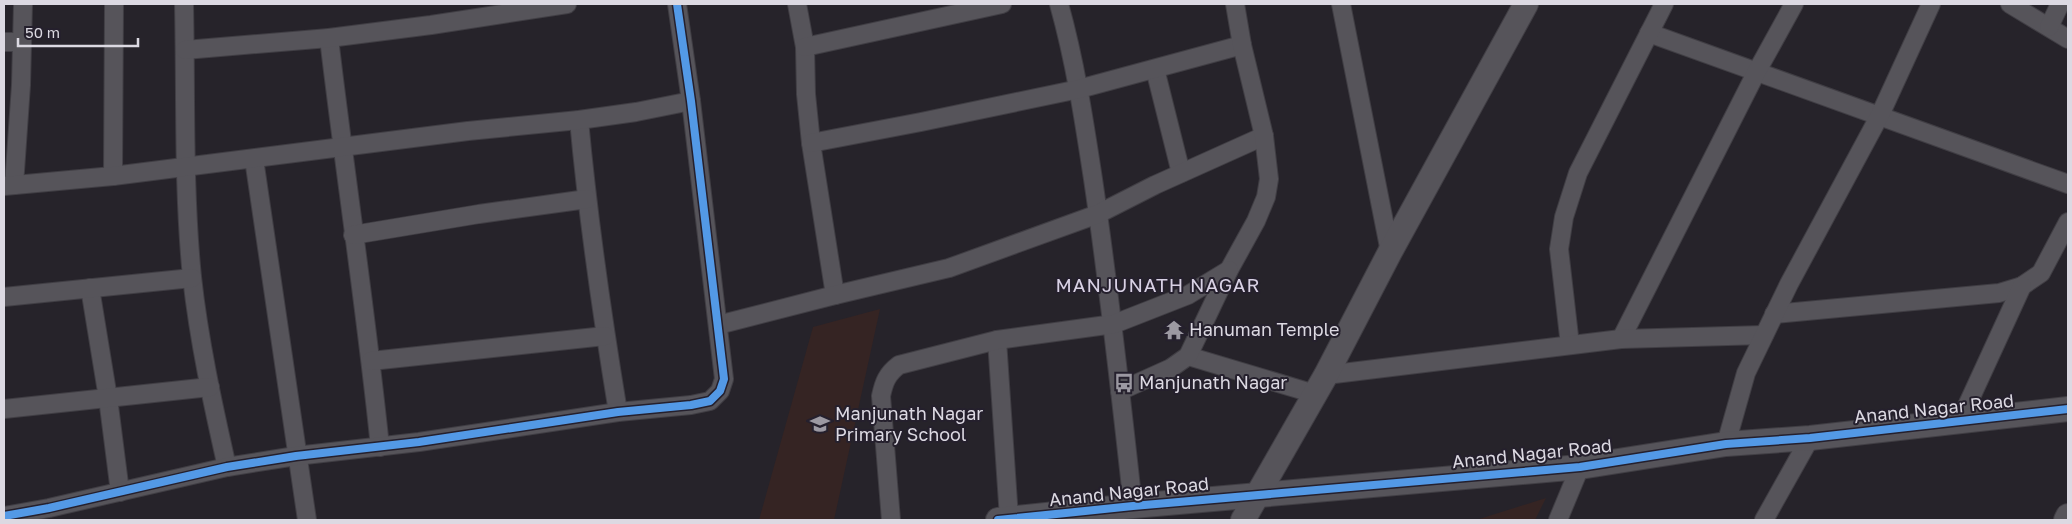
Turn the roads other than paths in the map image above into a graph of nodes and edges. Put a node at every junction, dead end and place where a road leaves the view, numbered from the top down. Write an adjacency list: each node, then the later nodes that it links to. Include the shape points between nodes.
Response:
1 (23, 4): 23 (street)
2 (114, 4): 39 (street)
3 (184, 4): 26 (street)
4 (567, 4): 17 (street)
5 (677, 4): 30 (street)
6 (797, 4): 25 (street)
7 (1002, 4): 25 (street)
8 (1059, 4): 29 (street)
9 (1235, 4): 24 (street)
10 (1341, 4): 46 (street)
11 (1526, 4): 46 (street)
12 (1664, 4): 19 (street)
13 (1794, 4): 28 (street)
14 (1931, 4): 31 (street)
15 (2010, 4): 18 (street)
16 (2060, 4): 18 (street)
17 (485, 10): 20 (street)
18 (2050, 27): 21 (street)
19 (1649, 33): 28 (street); 60 (street, via 1578,172 1564,217 1559,249)
20 (329, 38): 26 (street); 35 (street)
21 (2068, 39)
22 (4, 42): 23 (street)
23 (22, 42): 41 (street)
24 (1242, 44): 27 (street); 33 (street)
25 (805, 46): 34 (street)
26 (185, 50): 37 (street)
27 (1155, 69): 29 (street); 38 (street)
28 (1757, 72): 31 (street); 58 (street)
29 (1079, 89): 34 (street); 43 (street)
30 (691, 101): 32 (street); 54 (street)
31 (1880, 115): 40 (street); 53 (street)
32 (579, 120): 35 (street); 42 (street)
33 (1264, 136): 38 (street); 47 (street, via 1269,180 1266,197)
34 (811, 143): 51 (street)
35 (342, 148): 36 (street); 45 (street)
36 (254, 159): 37 (street); 74 (street)
37 (185, 166): 39 (street); 48 (street)
38 (1181, 173): 43 (street)
39 (112, 176): 41 (street)
40 (2068, 184)
41 (9, 186)
42 (587, 199): 45 (street); 57 (street)
43 (1098, 214): 51 (street, via 949,268); 55 (street)
44 (2068, 222): 49 (street, via 2041,273)
45 (353, 234): 62 (street)
46 (1390, 252): 63 (street)
47 (1229, 270): 55 (street, via 1188,295); 61 (street)
48 (192, 278): 50 (street); 64 (street)
49 (2022, 286): 53 (street, via 1999,293); 70 (street)
50 (90, 288): 52 (street); 66 (street)
51 (835, 294): 54 (street)
52 (4, 297)
53 (1774, 314): 56 (street)
54 (718, 324): 69 (street, via 724,379 720,391 710,401)
55 (1114, 324): 59 (street); 65 (street)
56 (1764, 335): 58 (street); 72 (street, via 1746,373)
57 (605, 336): 62 (street); 69 (street)
58 (1621, 339): 60 (street)
59 (997, 340): 82 (street); 84 (street, via 898,365 889,372 881,396)
60 (1570, 345): 63 (street)
61 (1188, 356): 63 (street); 65 (street, via 1171,368)
62 (371, 362): 73 (street)
63 (1321, 385): 78 (street)
64 (210, 387): 66 (street); 76 (street)
65 (1120, 391): 79 (street)
66 (108, 398): 67 (street); 77 (street)
67 (4, 409)
68 (2068, 409): 70 (street, Anand Nagar Road)
69 (618, 412): 73 (street)
70 (1960, 421): 71 (street, Anand Nagar Road)
71 (1810, 438): 72 (street, Anand Nagar Road); 87 (street)
72 (1726, 444): 75 (street, Anand Nagar Road)
73 (380, 447): 74 (street)
74 (296, 456): 76 (street); 83 (street)
75 (1580, 466): 78 (street, Anand Nagar Road); 86 (street)
76 (227, 467): 77 (street)
77 (120, 492): 80 (street)
78 (1258, 494): 79 (street, Anand Nagar Road); 85 (street)
79 (1133, 506): 82 (street, Anand Nagar Road)
80 (4, 516)
81 (2068, 516): 88 (street)
82 (1003, 519)
83 (307, 520)
84 (892, 520)
85 (1243, 520)
86 (1558, 520)
87 (1764, 520)
88 (2066, 520)

